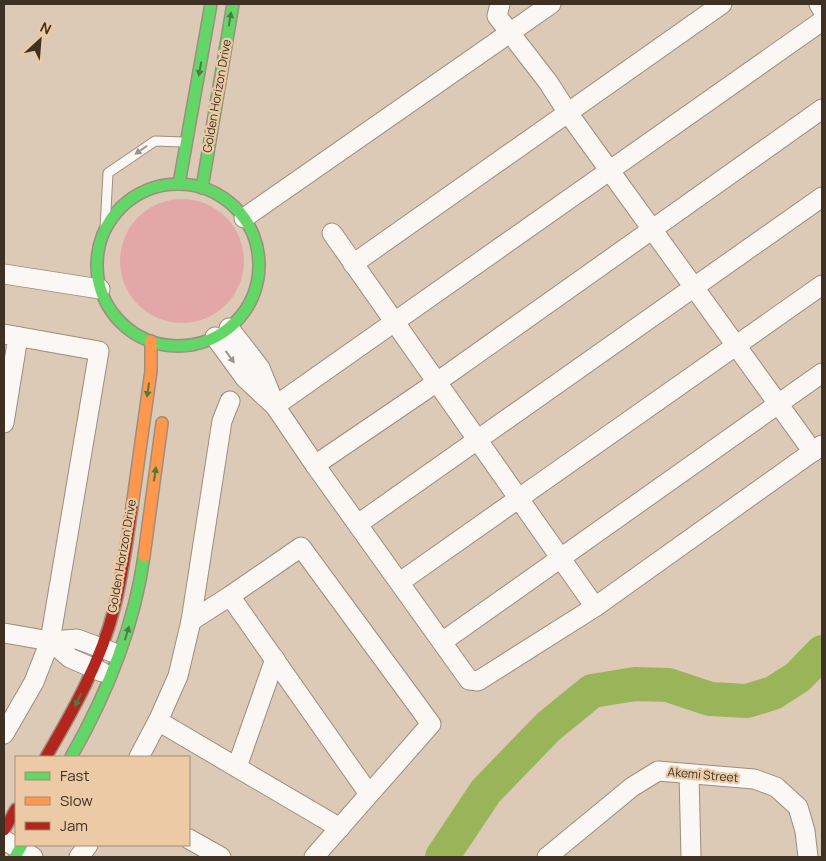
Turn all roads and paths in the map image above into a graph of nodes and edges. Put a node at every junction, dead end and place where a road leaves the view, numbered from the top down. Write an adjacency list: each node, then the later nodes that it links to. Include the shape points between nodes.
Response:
1 (211, 4): 12 (street, Golden Horizon Drive, one-way to 12)
2 (232, 4): 15 (street, Golden Horizon Drive, one-way to 2)
3 (500, 4): 9 (street, via 497,16)
4 (551, 4): 9 (street)
5 (722, 4): 11 (street)
6 (819, 4): 7 (street)
7 (822, 9)
8 (822, 21): 13 (street)
9 (510, 33): 11 (street); 17 (street)
10 (822, 109): 19 (street)
11 (568, 112): 13 (street); 21 (street)
12 (187, 142): 14 (street, Golden Horizon Drive); 18 (lane, one-way to 18, via 156,140 108,173)
13 (610, 170): 19 (street); 26 (street)
14 (179, 184): 15 (street); 18 (street, via 149,189 135,196 123,205)
15 (202, 188): 17 (street, via 225,200)
16 (822, 197): 24 (street)
17 (244, 218): 27 (street, via 256,242 258,276 247,308)
18 (105, 229): 25 (street, via 97,259)
19 (652, 229): 24 (street); 32 (street)
20 (332, 233): 21 (street)
21 (354, 264): 26 (street)
22 (4, 274): 25 (street)
23 (822, 285): 30 (street)
24 (694, 288): 30 (street); 38 (street)
25 (100, 289): 29 (street, via 114,316)
26 (394, 322): 32 (street); 35 (street)
27 (222, 332): 29 (street, via 202,342 171,350); 35 (street, via 245,378)
28 (11, 336): 37 (street); 49 (street, via 99,351)
29 (151, 341): 51 (street, Golden Horizon Drive, one-way to 51, via 151,371 122,567 114,610)
30 (736, 346): 34 (street); 41 (street)
31 (822, 373): 34 (street)
32 (437, 382): 38 (street); 40 (street)
33 (230, 401): 47 (street, via 222,422)
34 (778, 404): 39 (street); 43 (street)
35 (275, 406): 40 (street)
36 (163, 413): 52 (street, Golden Horizon Drive, one-way to 36, via 142,569)
37 (4, 422)
38 (478, 440): 41 (street); 42 (street)
39 (817, 448): 46 (street)
40 (315, 465): 42 (street)
41 (519, 498): 43 (street); 44 (street)
42 (358, 524): 44 (street)
43 (560, 558): 46 (street); 50 (street)
44 (400, 582): 50 (street)
45 (230, 596): 47 (street); 53 (street); 63 (street, via 301,547 431,724)
46 (595, 606): 50 (street, via 478,682 469,680)
47 (191, 621): 56 (street, via 178,676)
48 (4, 633): 49 (street)
49 (50, 641): 51 (street, via 77,639); 54 (street, via 70,658); 57 (street, via 34,682)
50 (442, 642)
51 (101, 648): 52 (street); 54 (street, Golden Horizon Drive)
52 (121, 655): 55 (street, Golden Horizon Drive)
53 (275, 659): 61 (street); 63 (street)
54 (92, 668): 55 (street); 58 (street, Golden Horizon Drive, one-way to 58, via 73,711)
55 (112, 676): 59 (street, Golden Horizon Drive)
56 (158, 721): 60 (street); 61 (street)
57 (6, 727)
58 (47, 756)
59 (72, 756)
60 (140, 756)
61 (237, 766): 65 (street)
62 (689, 774): 72 (street, Akemi Street, via 658,771 638,783); 73 (street); 74 (street, Akemi Street, via 754,779 776,786 798,807)
63 (369, 794): 65 (street)
64 (15, 811): 66 (street)
65 (340, 828): 71 (street)
66 (4, 830)
67 (190, 840): 70 (street)
68 (87, 846): 69 (street)
69 (79, 857)
70 (221, 857)
71 (314, 857)
72 (547, 857)
73 (691, 857)
74 (808, 857)

